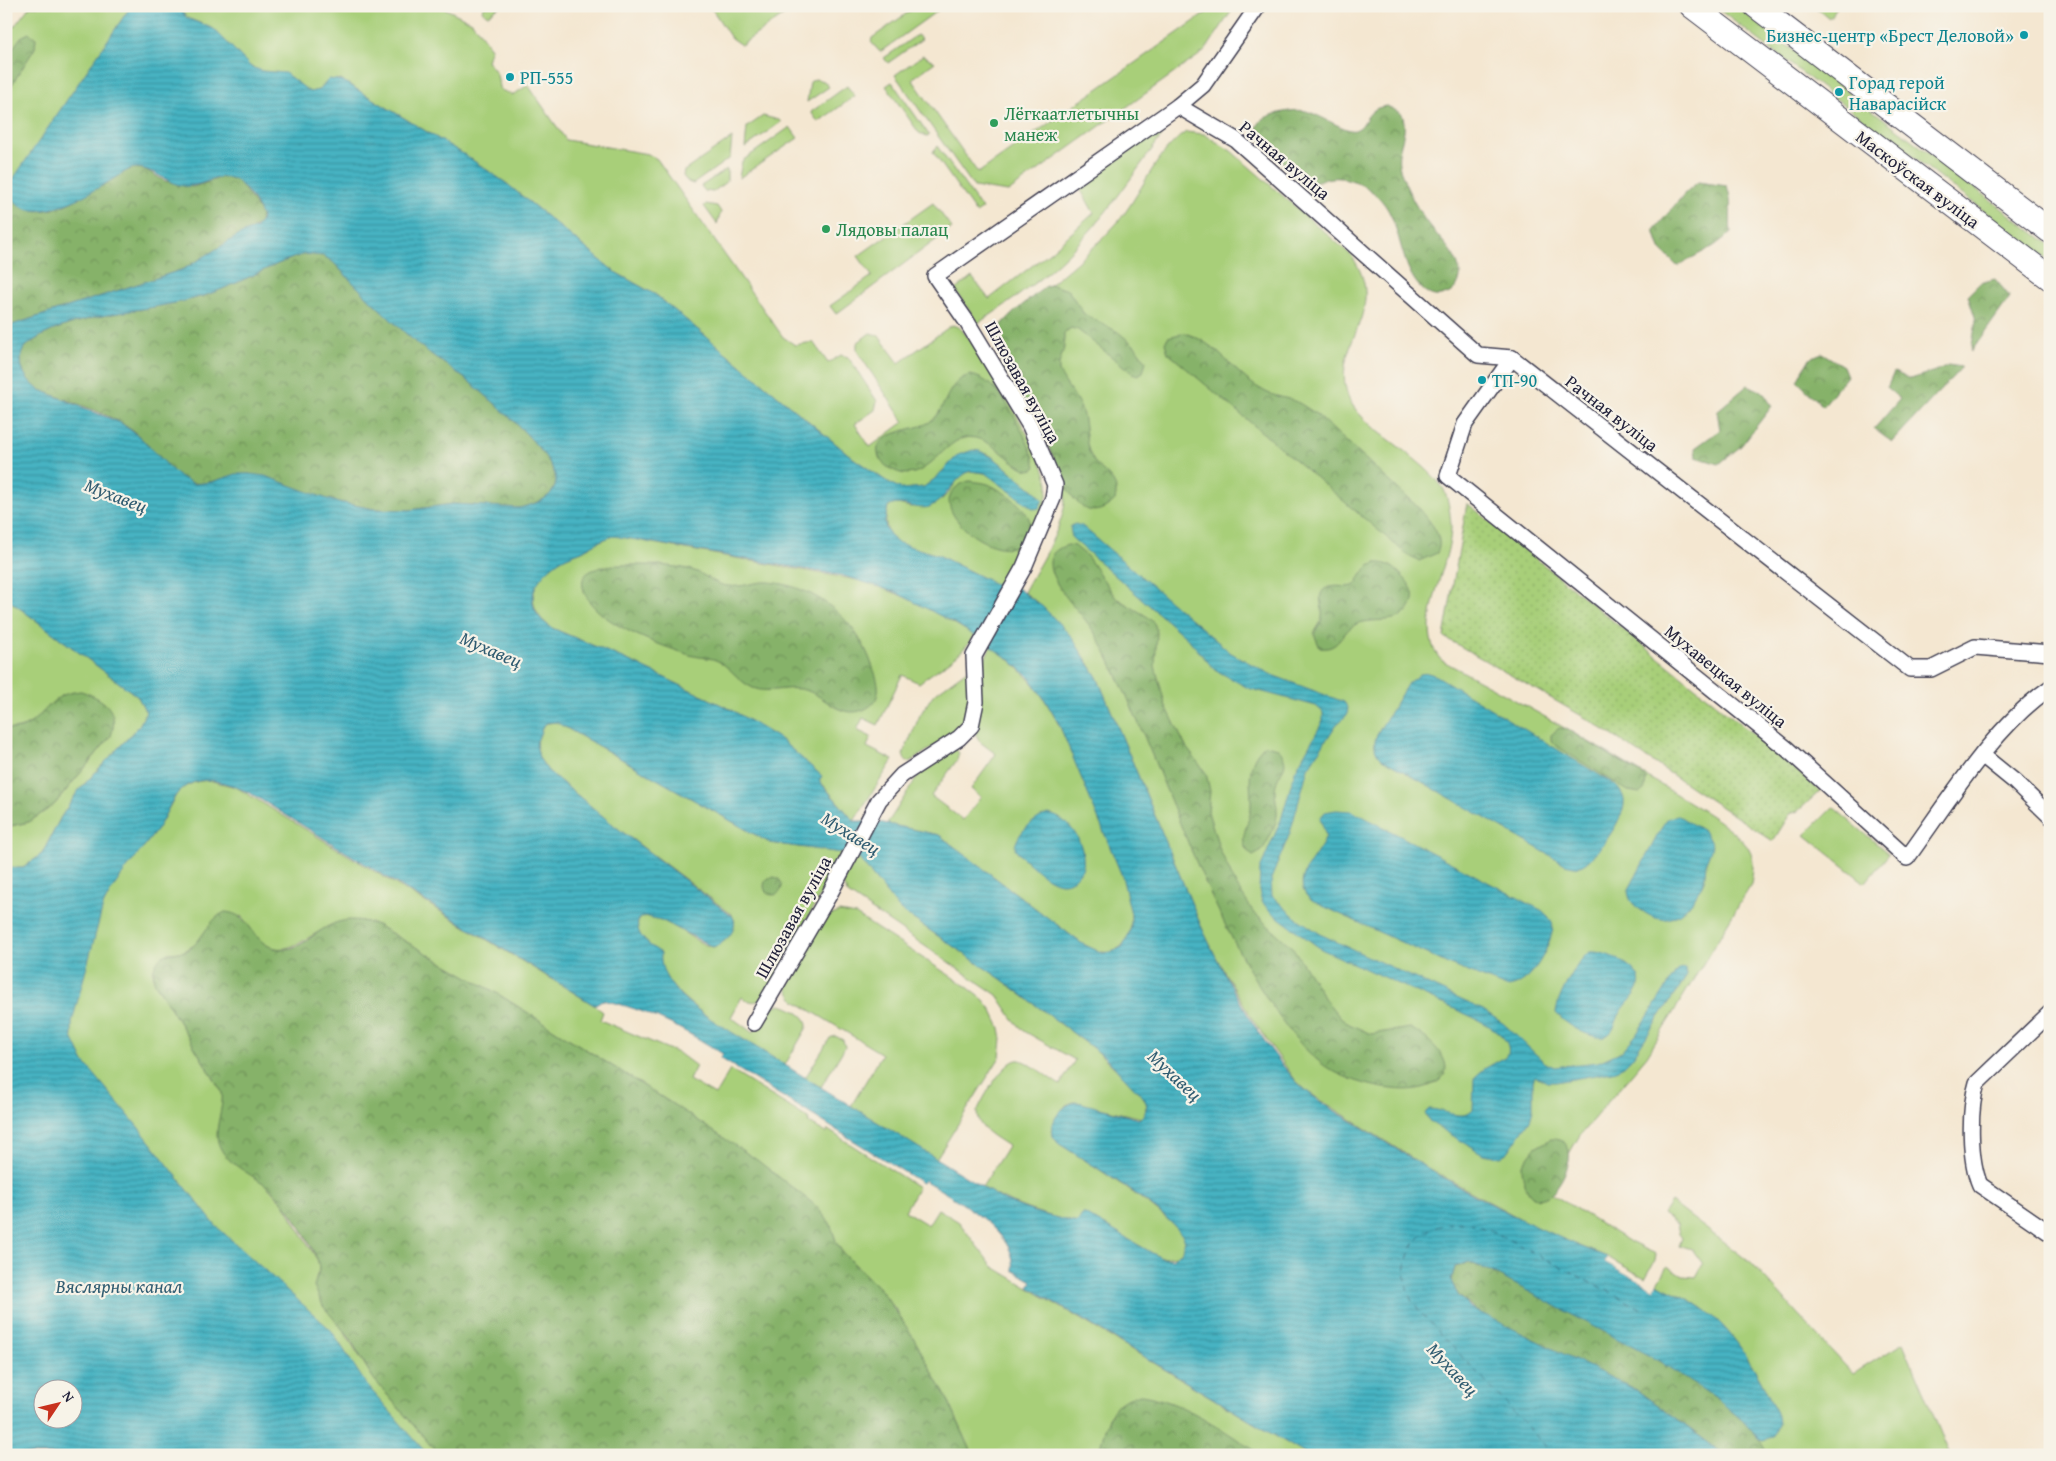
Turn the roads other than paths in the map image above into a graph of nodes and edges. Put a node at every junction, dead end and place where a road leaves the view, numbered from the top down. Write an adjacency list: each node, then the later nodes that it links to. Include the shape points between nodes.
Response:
1 (1258, 6): 4 (street, Шлюзавая вуліца, via 1203,85)
2 (1692, 6): 6 (main road, Маскоўская вуліца)
3 (1756, 6): 5 (main road)
4 (1178, 106): 7 (street, Рачная вуліца, via 1236,140 1478,355); 13 (street, Шлюзавая вуліца, via 935,276 1030,426 1055,485 1053,498 1024,567 974,656 976,702 971,726 959,738 902,775 884,794)
5 (2050, 231)
6 (2050, 278)
7 (1512, 358): 8 (street, Рачная вуліца, via 1910,669 1932,669 1975,647); 10 (street, Мухавецкая вуліца, via 1465,424 1448,476 1786,748 1907,858)
8 (2050, 653)
9 (2050, 688): 10 (street, Мухавецкая вуліца, via 2011,722)
10 (1982, 755): 11 (street, via 2014,780)
11 (2050, 816)
12 (2050, 1013): 14 (street, via 1977,1083 1973,1096 1975,1175 1980,1185)
13 (754, 1023)
14 (2050, 1233)

